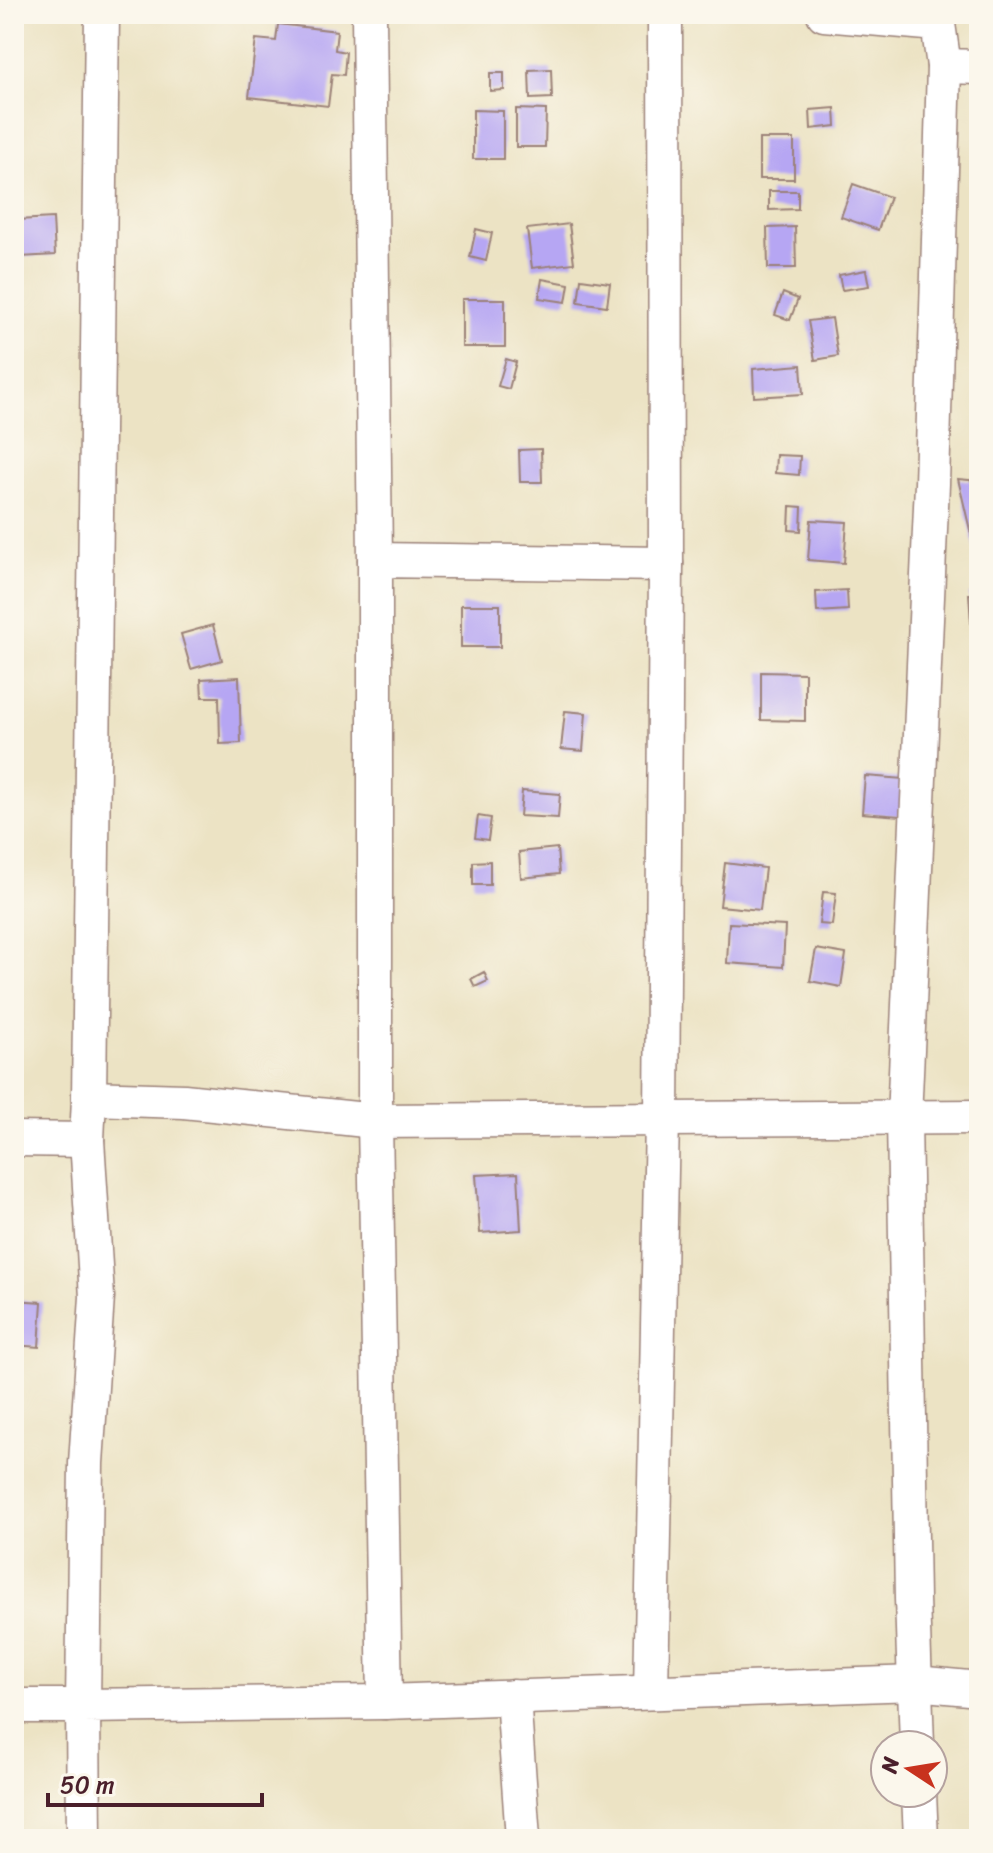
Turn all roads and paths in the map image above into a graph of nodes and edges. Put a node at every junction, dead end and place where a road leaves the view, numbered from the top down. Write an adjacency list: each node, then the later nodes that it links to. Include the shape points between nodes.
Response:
1 (102, 14): 10 (street)
2 (369, 14): 8 (street)
3 (665, 14): 9 (street)
4 (824, 14): 5 (street)
5 (939, 19): 6 (street)
6 (944, 66): 7 (street); 13 (street)
7 (979, 67)
8 (375, 560): 9 (street); 14 (street)
9 (666, 564): 12 (street)
10 (89, 1098): 14 (street, via 184,1101); 16 (street)
11 (979, 1117): 13 (street)
12 (662, 1118): 13 (street); 14 (street); 19 (street)
13 (904, 1118): 17 (street)
14 (375, 1121): 21 (street)
15 (14, 1139): 16 (street)
16 (87, 1140): 23 (street, via 97,1297 86,1463)
17 (915, 1683): 18 (street); 19 (street); 24 (street)
18 (979, 1689)
19 (651, 1692): 20 (street)
20 (513, 1697): 21 (street); 27 (street)
21 (385, 1702): 23 (street)
22 (14, 1706): 23 (street)
23 (83, 1706): 26 (street)
24 (916, 1729)
25 (920, 1809): 28 (street)
26 (84, 1839)
27 (523, 1839)
28 (921, 1839)

